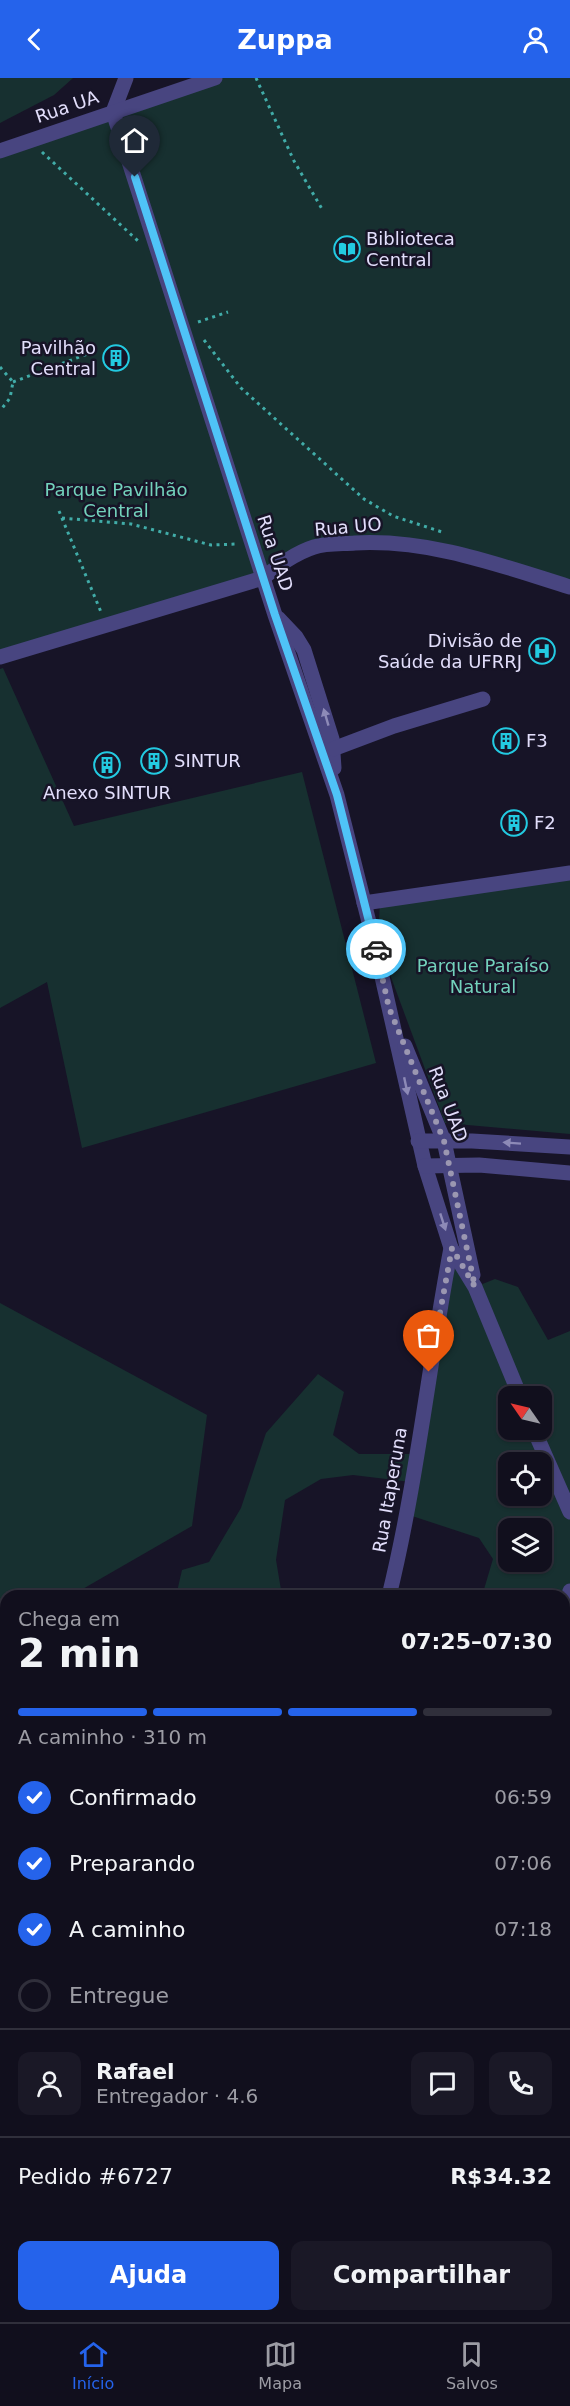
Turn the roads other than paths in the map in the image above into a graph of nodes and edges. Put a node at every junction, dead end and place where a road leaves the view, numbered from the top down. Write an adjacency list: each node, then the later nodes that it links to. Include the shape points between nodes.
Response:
1 (126, 78): 3 (street)
2 (215, 78): 3 (street, Rua UA)
3 (113, 112): 4 (street, Rua UA); 5 (street, Rua UAD, via 188,327)
4 (0, 151)
5 (263, 578): 6 (street, Rua UO, via 292,556 314,547 377,542 433,547); 7 (street, Rua UAD); 8 (street, Rua UO)
6 (570, 587)
7 (275, 615): 10 (street, one-way to 7, via 304,650); 11 (street, Rua UAD)
8 (0, 657)
9 (483, 699): 10 (street)
10 (333, 749): 11 (street)
11 (337, 795): 13 (street, Rua UAD)
12 (570, 873): 13 (street)
13 (364, 903): 14 (street, Rua UAD)
14 (389, 1008): 15 (street, Rua UAD, one-way to 15); 16 (street, Rua UAD)
15 (418, 1141): 16 (street); 18 (street, Rua UAD)
16 (444, 1141): 17 (street, one-way to 16); 19 (street, Rua UAD)
17 (570, 1147)
18 (425, 1166): 19 (street); 21 (street, Rua UAD, one-way to 21)
19 (450, 1166): 20 (street); 22 (street, Rua UAD)
20 (570, 1173)
21 (452, 1248): 22 (street, Rua UAD); 26 (street, Rua Itaperuna)
22 (475, 1287): 23 (street, Rua UAD)
23 (516, 1386)
24 (538, 1440): 25 (street)
25 (570, 1512)
26 (391, 1590)

